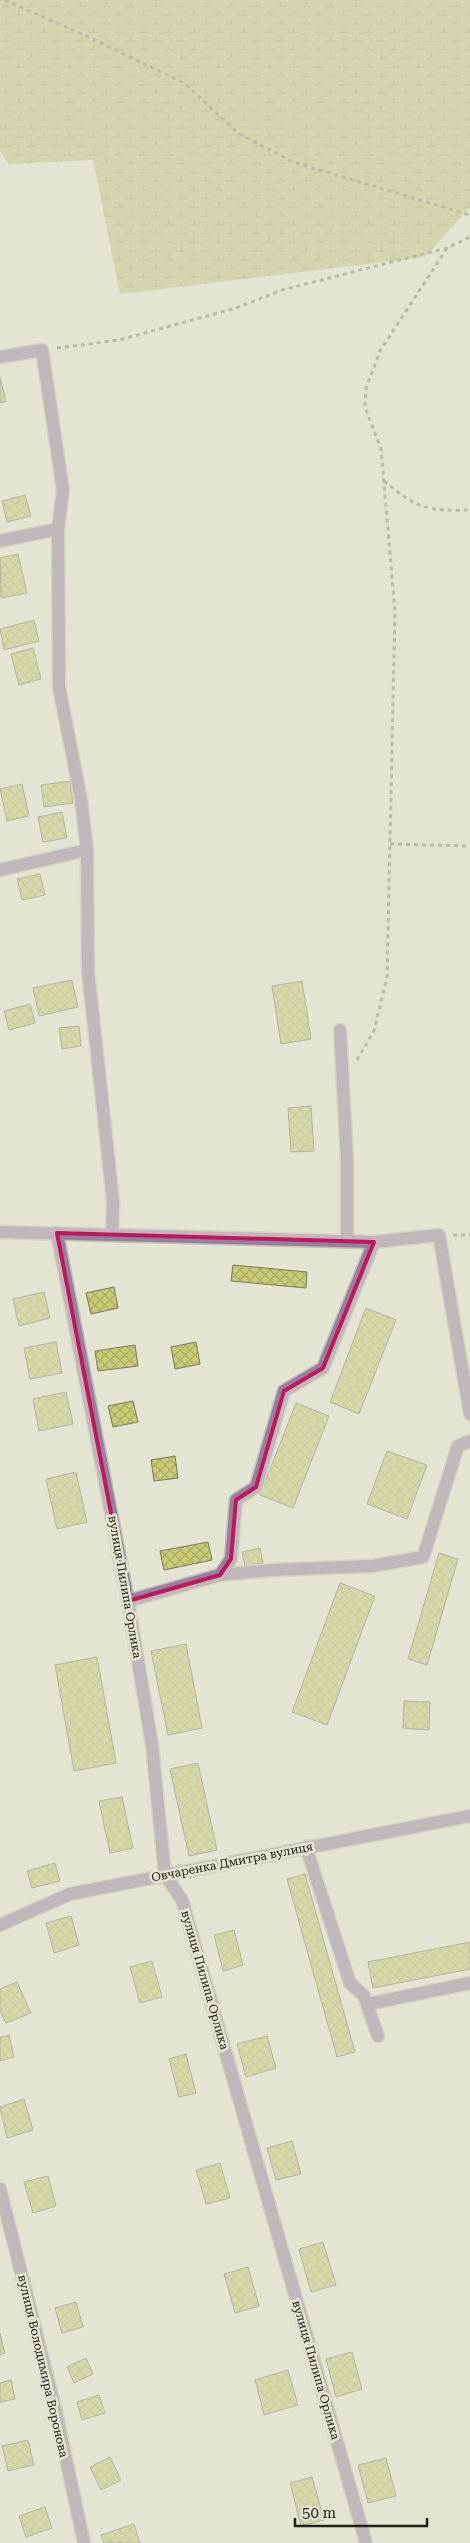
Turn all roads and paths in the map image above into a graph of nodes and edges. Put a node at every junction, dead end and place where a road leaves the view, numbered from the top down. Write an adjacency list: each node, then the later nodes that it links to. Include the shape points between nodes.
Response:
1 (5, 0): 2 (path, via 184,83 238,133 293,162)
2 (470, 215)
3 (470, 237): 4 (path)
4 (447, 248): 5 (path, via 282,290 236,308 119,340); 7 (path, via 380,351 366,388 365,407 381,449)
5 (42, 350): 6 (street); 9 (street, via 63,490)
6 (0, 356)
7 (384, 480): 8 (path, via 408,501 434,510); 11 (path, via 395,612)
8 (470, 510)
9 (58, 529): 10 (street); 13 (street, via 59,687 81,799)
10 (0, 542)
11 (390, 844): 12 (path); 16 (path, via 387,977 374,1031)
12 (470, 846)
13 (87, 850): 14 (street); 19 (street, via 88,971 113,1201)
14 (0, 870)
15 (340, 1030): 20 (street, via 347,1160)
16 (356, 1061)
17 (0, 1232): 18 (street)
18 (57, 1233): 19 (street); 25 (street, вулиця Пилипа Орлика)
19 (112, 1234): 20 (street)
20 (347, 1241): 21 (street)
21 (374, 1242): 22 (street, via 439,1235); 24 (street, via 323,1368 284,1391 256,1487 236,1500 231,1559)
22 (470, 1414)
23 (470, 1441): 24 (street, via 458,1446 423,1556 372,1566)
24 (220, 1575): 25 (street)
25 (128, 1601): 28 (street, вулиця Пилипа Орлика, via 152,1745)
26 (470, 1816): 27 (street, Овчаренка Дмитра вулиця)
27 (306, 1847): 28 (street, Овчаренка Дмитра вулиця); 31 (street, via 350,1983)
28 (165, 1875): 29 (street, Овчаренка Дмитра вулиця, via 70,1894); 35 (street, вулиця Пилипа Орлика, via 182,1900)
29 (0, 1925)
30 (470, 1983): 31 (street)
31 (368, 2004): 32 (street)
32 (378, 2036)
33 (0, 2189): 34 (street, вулиця Володимира Воронова, via 54,2403)
34 (84, 2543)
35 (366, 2543)

